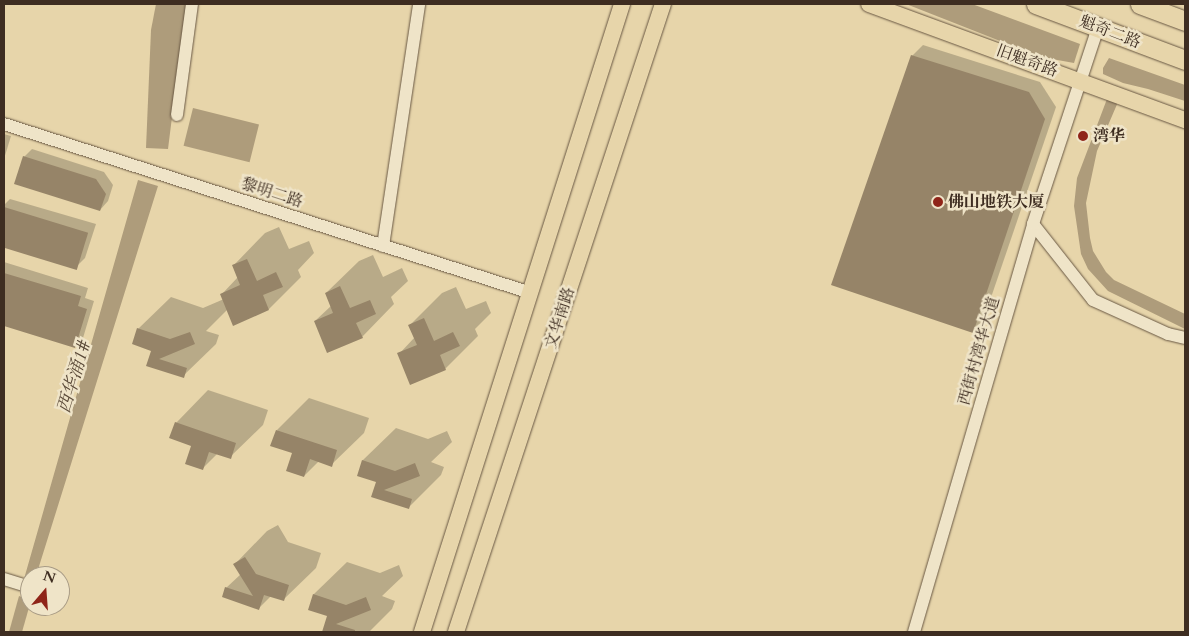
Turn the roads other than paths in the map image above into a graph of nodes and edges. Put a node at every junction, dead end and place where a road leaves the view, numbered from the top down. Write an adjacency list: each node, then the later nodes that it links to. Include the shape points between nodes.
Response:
1 (192, 4): 12 (street)
2 (418, 4): 16 (street)
3 (622, 4): 17 (main road)
4 (663, 4): 22 (main road, 文华南路)
5 (869, 4): 11 (main road, 旧魁奇路)
6 (1036, 4): 9 (highway, 魁奇二路)
7 (1140, 4): 8 (highway)
8 (1185, 21)
9 (1098, 28): 10 (highway, 魁奇二路); 11 (street, 西街村湾华大道)
10 (1185, 60)
11 (1079, 80): 13 (main road, 旧魁奇路); 15 (street, 西街村湾华大道)
12 (177, 115)
13 (1185, 120)
14 (4, 124): 16 (street, 黎明二路)
15 (1033, 224): 18 (street, via 1093,300 1168,334); 23 (street, 西街村湾华大道)
16 (383, 246): 17 (street, 黎明二路)
17 (531, 293): 21 (main road)
18 (1185, 338)
19 (4, 579): 20 (street)
20 (20, 584)
21 (422, 632)
22 (456, 632)
23 (914, 632)

